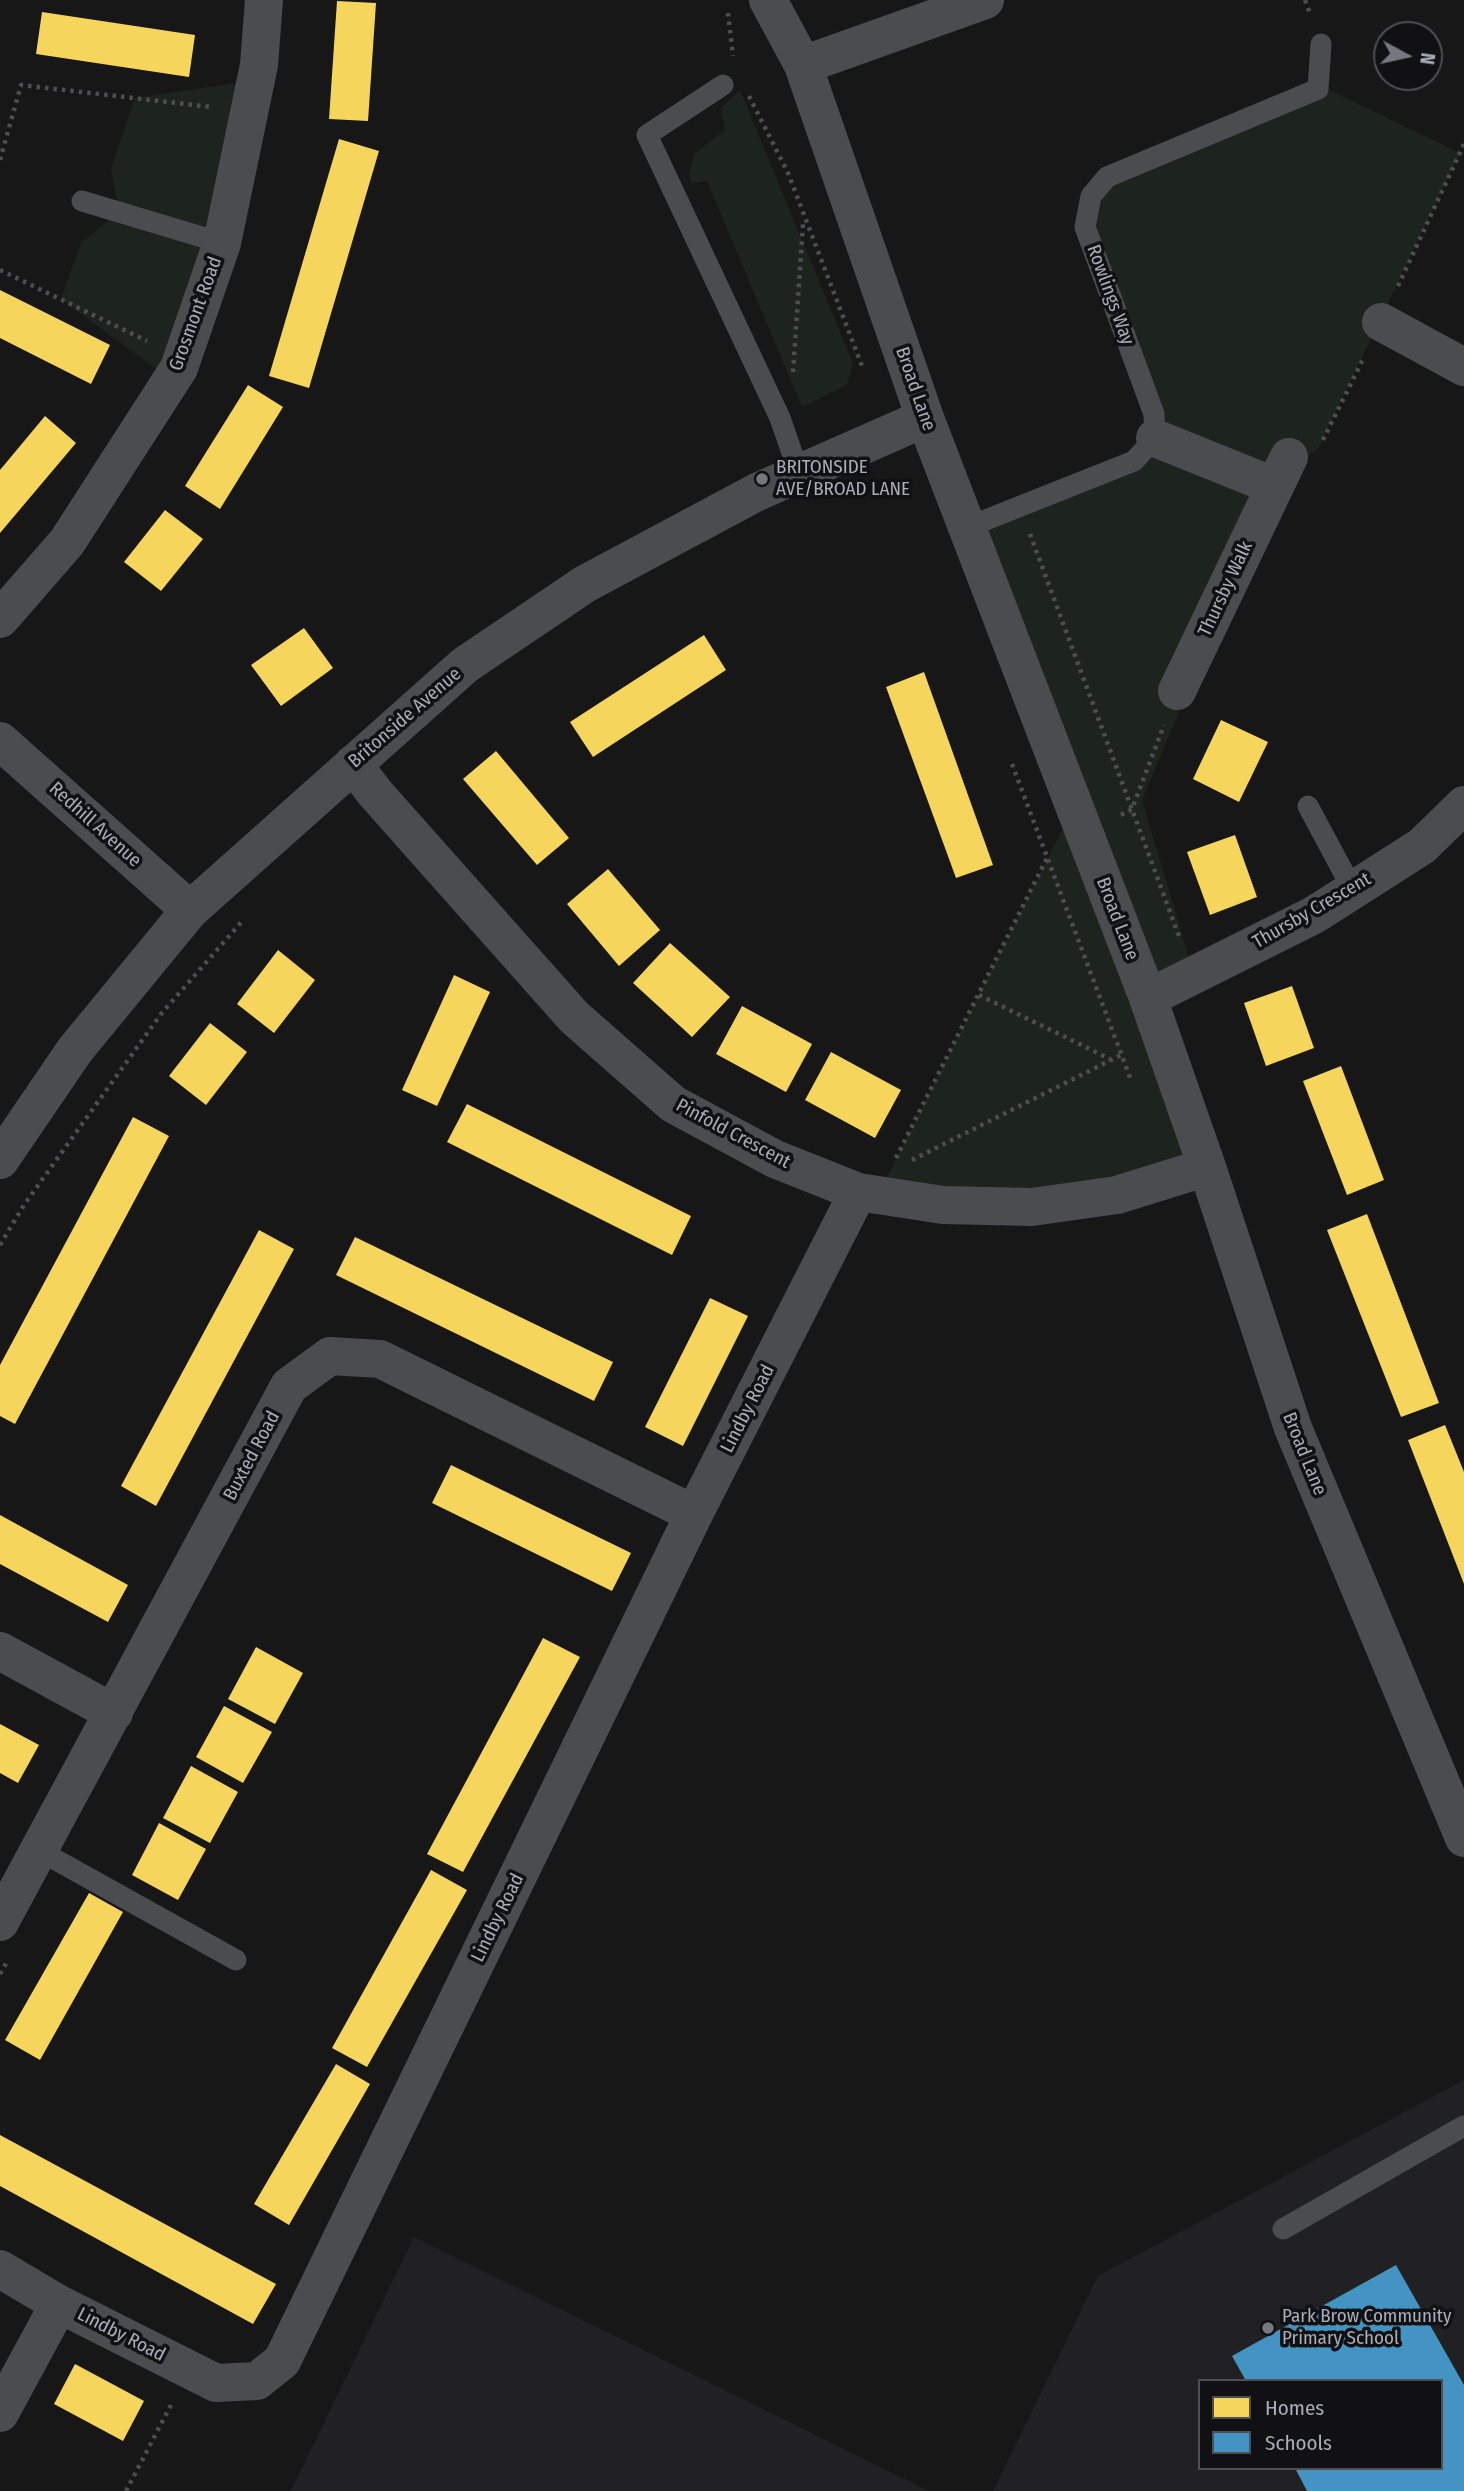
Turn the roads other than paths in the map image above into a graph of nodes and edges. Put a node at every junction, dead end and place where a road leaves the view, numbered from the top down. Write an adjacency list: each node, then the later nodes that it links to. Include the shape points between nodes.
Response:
1 (264, 0): 8 (street, Grosmont Road, via 259,65)
2 (768, 0): 5 (street, Broad Lane)
3 (985, 0): 5 (street)
4 (1321, 44): 12 (lane, Rowlings Way, via 1318,89 1107,177 1091,196 1085,227 1154,414)
5 (803, 65): 11 (street, Broad Lane)
6 (723, 85): 13 (lane, via 646,135 780,418)
7 (82, 201): 8 (lane)
8 (222, 243): 15 (street, Grosmont Road, via 179,368 67,542)
9 (1381, 322): 10 (street)
10 (1464, 367)
11 (925, 418): 13 (street, Britonside Avenue); 14 (street, Broad Lane)
12 (1155, 438): 14 (lane, via 1134,461); 16 (street, Thursby Walk, via 1282,471)
13 (799, 473): 18 (street, Britonside Avenue, via 585,584 465,665)
14 (968, 527): 23 (street, Broad Lane)
15 (0, 619)
16 (1177, 691)
17 (0, 741): 22 (street, Redhill Avenue)
18 (353, 764): 22 (street, Britonside Avenue); 26 (street, Pinfold Crescent, via 574,1017 673,1104 775,1159)
19 (1464, 805): 21 (street, Thursby Crescent, via 1422,846)
20 (1308, 806): 21 (lane)
21 (1353, 890): 23 (street, Thursby Crescent, via 1314,915)
22 (190, 910): 24 (street, Britonside Avenue, via 75,1051)
23 (1147, 998): 25 (street, Broad Lane)
24 (0, 1160)
25 (1207, 1167): 26 (street, Pinfold Crescent, via 1117,1195 1032,1208 943,1205); 30 (street, Broad Lane, via 1293,1428)
26 (875, 1186): 27 (street, Lindby Road)
27 (694, 1514): 29 (street, Buxted Road, via 380,1359 330,1356 289,1386); 37 (street, Lindby Road, via 282,2361 257,2381 216,2383)
28 (0, 1651): 29 (street)
29 (114, 1713): 31 (street, Buxted Road)
30 (1464, 1838)
31 (40, 1851): 32 (street, Buxted Road); 33 (lane)
32 (6, 1937)
33 (236, 1960)
34 (1464, 2126): 35 (lane)
35 (1283, 2229)
36 (0, 2269): 37 (street, Lindby Road)
37 (59, 2304): 38 (street)
38 (0, 2413)

